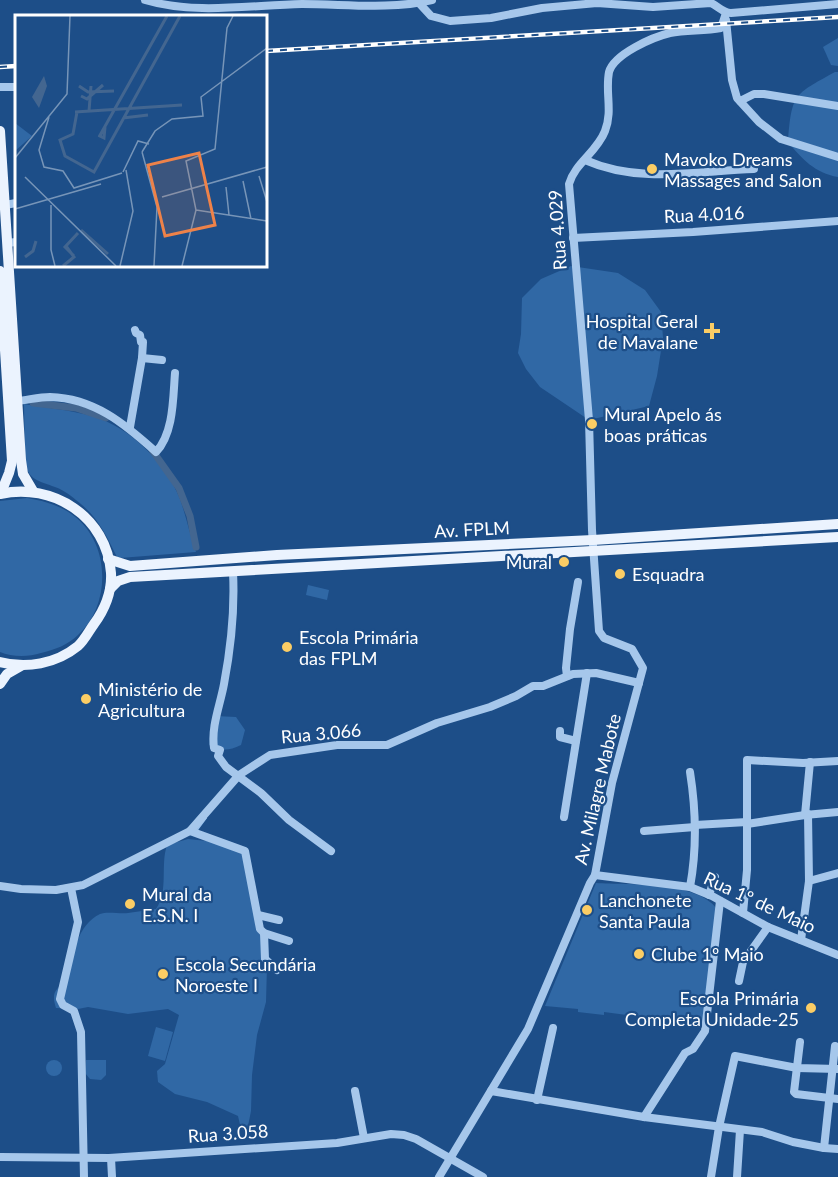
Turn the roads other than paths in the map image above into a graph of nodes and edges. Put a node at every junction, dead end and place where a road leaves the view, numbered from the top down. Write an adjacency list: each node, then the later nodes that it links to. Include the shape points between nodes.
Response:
1 (145, 0): 3 (street, via 188,7)
2 (432, 0): 5 (street)
3 (266, 3): 4 (street)
4 (375, 3): 5 (street)
5 (419, 3): 8 (street, via 431,16 450,21 597,3 653,7 711,3)
6 (785, 4): 7 (street); 8 (street)
7 (838, 4)
8 (726, 13): 9 (street, via 732,80); 13 (street, Rua 4.029, via 721,28 661,36 614,62 609,72 608,123 603,137)
9 (740, 101): 10 (street, via 764,93); 12 (street, via 759,123 781,139)
10 (838, 106)
11 (0, 131): 16 (main road)
12 (838, 157)
13 (585, 160): 14 (street, via 603,168 651,175); 18 (street, Rua 4.029, via 576,168 569,184)
14 (754, 169)
15 (15, 203): 16 (street)
16 (5, 205): 19 (main road)
17 (838, 221): 18 (street, Rua 4.016)
18 (573, 238): 31 (street, Rua 4.029, via 589,420)
19 (12, 243): 25 (main road)
20 (0, 271): 28 (main road, via 12,461)
21 (135, 330): 22 (street, via 142,342)
22 (142, 358): 23 (street); 26 (street)
23 (162, 360)
24 (175, 373): 26 (street, via 166,437 159,450 156,452)
25 (17, 401): 26 (street, via 50,397 86,404); 27 (main road, via 23,474)
26 (130, 427)
27 (33, 492): 28 (main road); 32 (main road, via 51,495 82,514 98,535)
28 (0, 494)
29 (838, 524): 31 (main road, Av. FPLM, via 624,538)
30 (838, 537): 31 (main road, Av. FPLM)
31 (590, 548): 32 (main road, Av. FPLM, via 277,555 130,566); 33 (main road); 40 (street, Av. Milagre Mabote, via 599,631 604,638 632,649 643,668)
32 (108, 560): 35 (main road)
33 (233, 572): 35 (main road, via 130,577); 47 (street, via 231,644 212,738 226,767)
34 (578, 582): 39 (street)
35 (110, 589): 37 (main road, via 104,610 79,645 52,660)
36 (0, 662): 37 (main road)
37 (22, 665): 41 (main road)
38 (587, 673): 39 (street, Rua 3.066); 40 (street, Rua 3.066); 43 (street)
39 (567, 676): 47 (street, Rua 3.066, via 387,745 284,751 270,754)
40 (639, 683): 57 (street, Av. Milagre Mabote, via 612,783)
41 (0, 684)
42 (560, 731): 43 (street, via 560,738)
43 (576, 741): 50 (street)
44 (838, 761): 45 (street)
45 (810, 762): 49 (street); 51 (street, via 747,760)
46 (690, 772): 52 (street)
47 (239, 775): 53 (street, Rua 3.066); 55 (street, via 289,820)
48 (838, 812): 49 (street)
49 (806, 815): 51 (street); 59 (street)
50 (564, 817)
51 (747, 823): 52 (street); 65 (street)
52 (695, 826): 54 (street); 61 (street)
53 (190, 831): 62 (street, Rua 3.066); 66 (street, via 244,851)
54 (644, 831)
55 (331, 850)
56 (838, 873): 59 (street)
57 (595, 875): 61 (street, Rua 1º de Maio); 81 (street, Av. Milagre Mabote, via 528,1029)
58 (715, 877): 63 (street)
59 (809, 881): 70 (street)
60 (0, 886): 62 (street, Rua 3.066)
61 (690, 887): 63 (street, Rua 1º de Maio)
62 (71, 888): 92 (street, via 78,922 60,999 74,1011 81,1032)
63 (709, 895): 64 (street, Rua 1º de Maio)
64 (720, 901): 65 (street, Rua 1º de Maio); 84 (street, via 705,1031 693,1049 685,1053)
65 (742, 913): 68 (street, Rua 1º de Maio)
66 (258, 915): 67 (street); 69 (street)
67 (279, 920)
68 (768, 927): 70 (street, Rua 1º de Maio); 74 (street, via 743,962)
69 (264, 933): 71 (street); 73 (street, via 265,959)
70 (801, 940): 72 (street, Rua 1º de Maio)
71 (289, 941)
72 (838, 955)
73 (278, 970)
74 (739, 981)
75 (553, 1028): 83 (street)
76 (800, 1042): 78 (street)
77 (836, 1046): 79 (street)
78 (797, 1068): 79 (street); 82 (street, via 796,1094); 85 (street, via 735,1056)
79 (836, 1069): 82 (street)
80 (355, 1091): 87 (street)
81 (491, 1091): 83 (street); 93 (street, Av. Milagre Mabote)
82 (834, 1098): 88 (street)
83 (537, 1100): 84 (street)
84 (644, 1117): 85 (street)
85 (720, 1127): 86 (street); 98 (street)
86 (740, 1130): 88 (street); 99 (street)
87 (364, 1138): 91 (street, Rua 3.058); 93 (street, Rua 3.058, via 404,1135)
88 (824, 1148): 89 (street)
89 (838, 1149)
90 (0, 1157): 92 (street, Rua 3.058)
91 (111, 1158): 92 (street, Rua 3.058); 95 (street)
92 (84, 1159): 94 (street)
93 (450, 1159): 96 (street, Av. Milagre Mabote); 97 (street, Rua 3.058)
94 (84, 1177)
95 (112, 1177)
96 (439, 1177)
97 (483, 1177)
98 (711, 1177)
99 (737, 1177)

